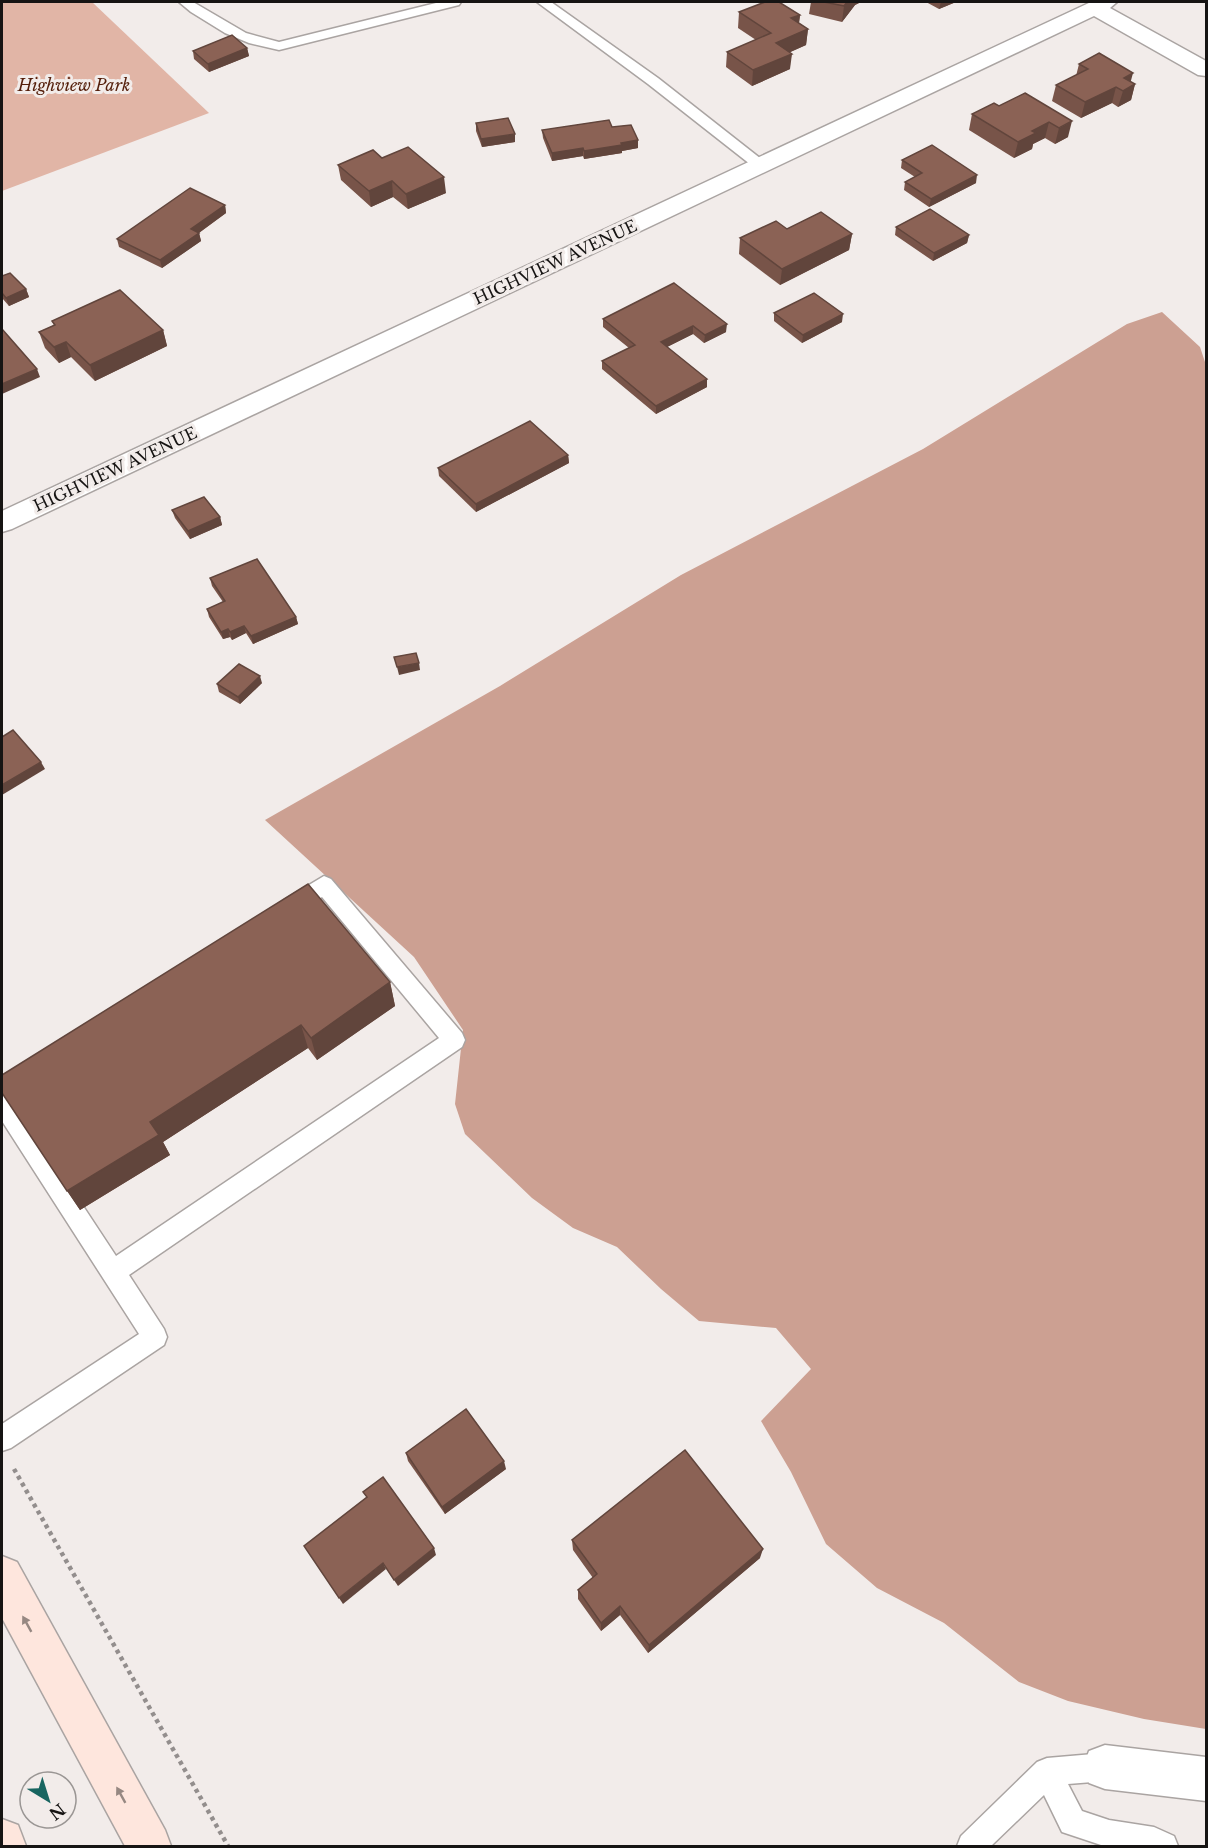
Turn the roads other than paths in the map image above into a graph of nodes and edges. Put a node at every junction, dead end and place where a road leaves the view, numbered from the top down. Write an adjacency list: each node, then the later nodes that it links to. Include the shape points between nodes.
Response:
1 (185, 2): 2 (lane, via 243,38 279,46)
2 (454, 2)
3 (541, 2): 6 (lane, via 653,81)
4 (1101, 5): 5 (street); 6 (street, HIGHVIEW AVENUE)
5 (1206, 70)
6 (760, 165): 7 (street, HIGHVIEW AVENUE)
7 (2, 522)
8 (274, 916): 10 (lane, via 324,885 454,1040)
9 (2, 1102): 10 (lane)
10 (112, 1272): 11 (lane, via 155,1337)
11 (2, 1439)
12 (2, 1577): 18 (main road, one-way to 12)
13 (1105, 1767): 14 (lane); 15 (street)
14 (1047, 1772): 19 (lane); 20 (lane, via 1072,1822)
15 (1206, 1779)
16 (2, 1841): 17 (main road)
17 (4, 1846)
18 (149, 1846)
19 (970, 1846)
20 (1164, 1846)

